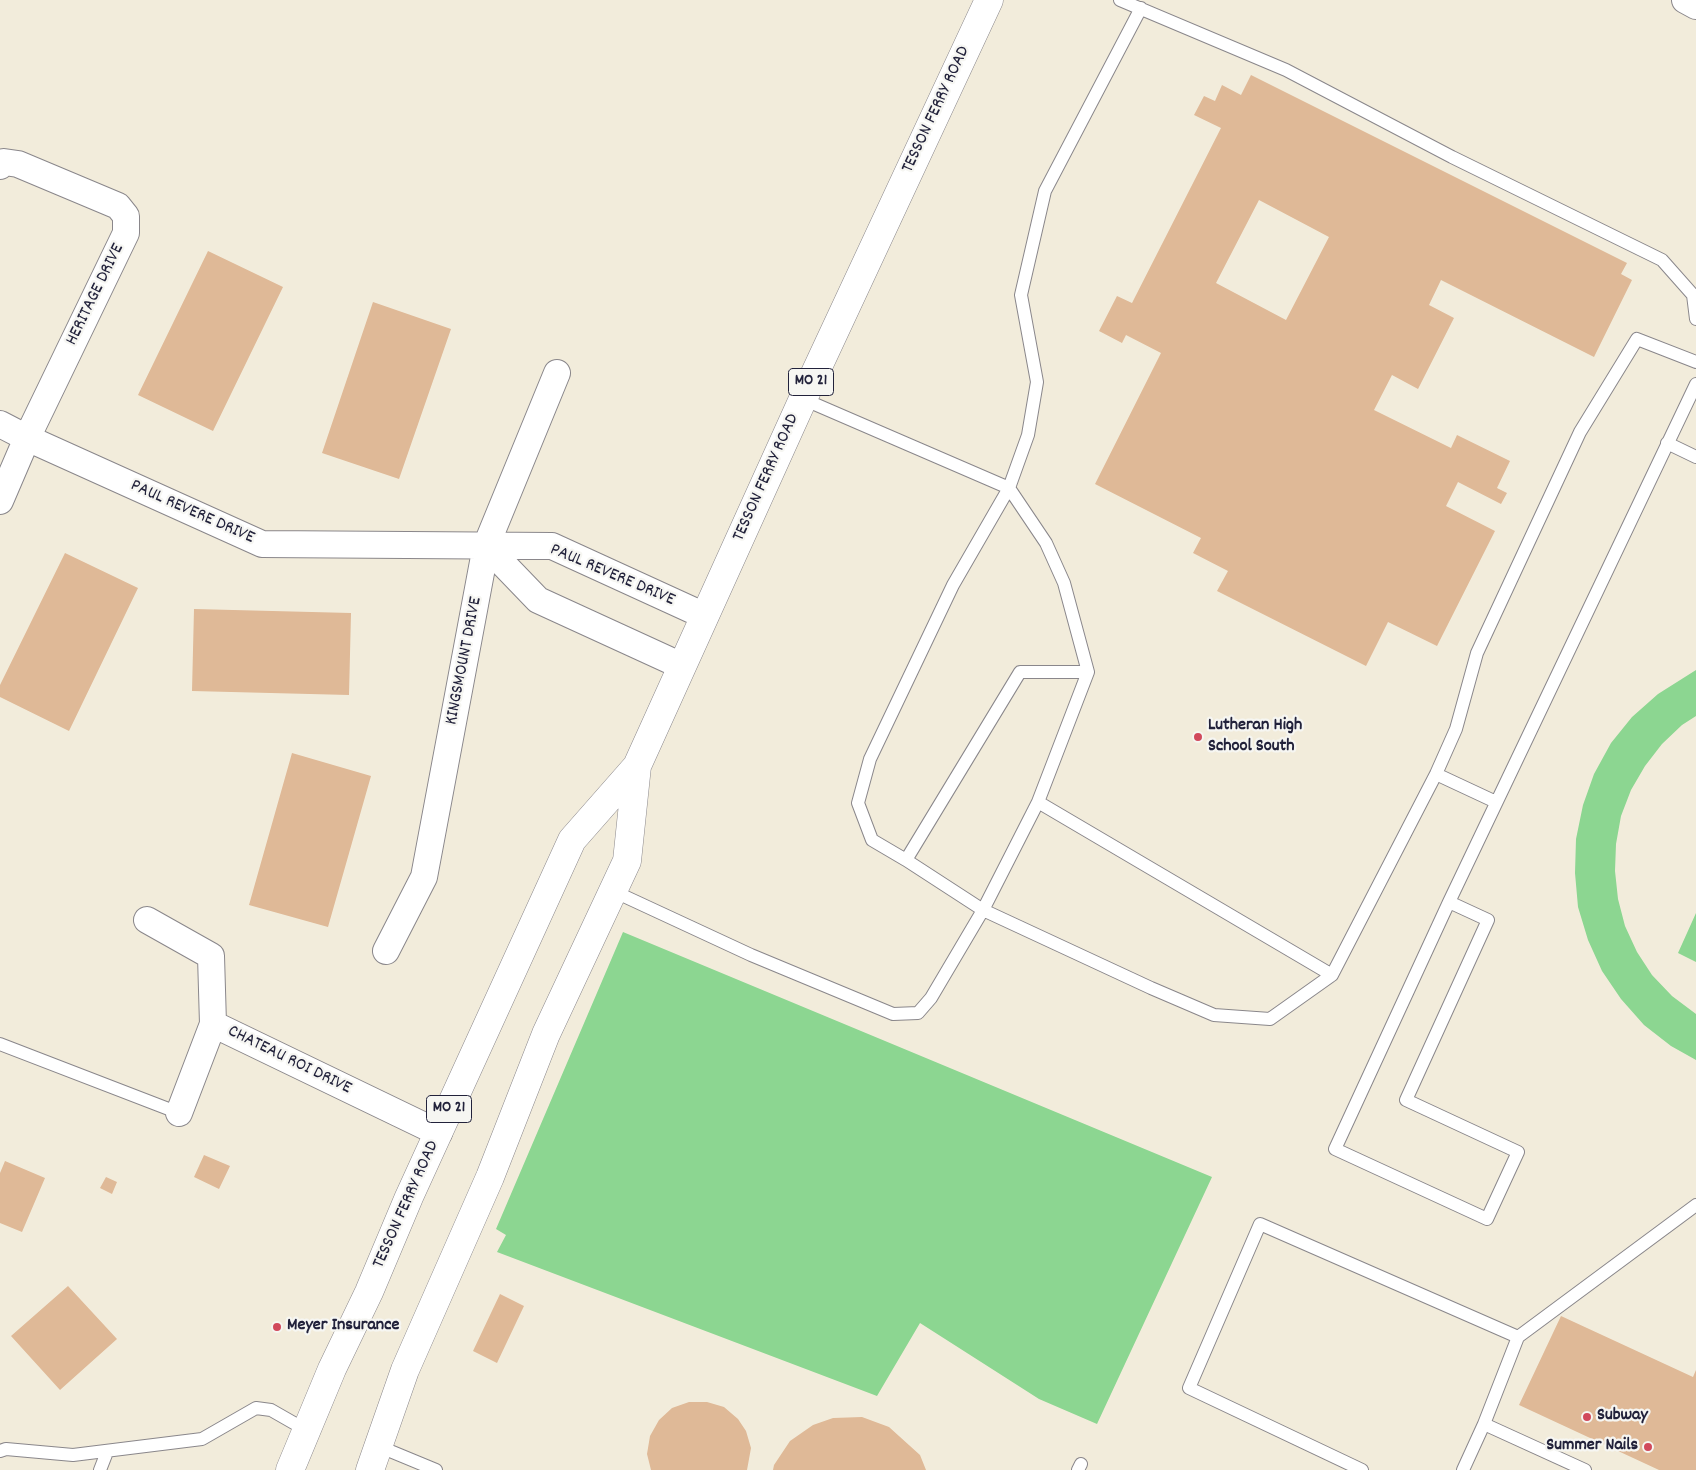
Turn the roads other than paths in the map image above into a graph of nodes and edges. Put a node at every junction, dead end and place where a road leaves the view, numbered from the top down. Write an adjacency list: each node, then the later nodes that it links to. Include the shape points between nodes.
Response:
1 (989, 0): 11 (main road, TESSON FERRY ROAD / MO 21)
2 (1120, 0): 5 (lane)
3 (1685, 0): 4 (street)
4 (1696, 6)
5 (1141, 8): 7 (lane, via 1286,70 1452,157 1662,260 1693,295); 16 (lane, via 1045,191 1022,295 1037,382 1028,435)
6 (0, 166): 13 (street, HERITAGE DRIVE, via 4,162 18,164 118,206 126,216 126,232)
7 (1696, 319)
8 (1696, 362): 23 (lane, via 1637,339 1580,432 1477,653 1456,729)
9 (557, 373): 18 (street, KINGSMOUNT DRIVE)
10 (1696, 384): 14 (lane)
11 (803, 399): 16 (lane); 19 (main road, TESSON FERRY ROAD / MO 21)
12 (0, 424): 13 (street, PAUL REVERE DRIVE)
13 (27, 438): 17 (street, HERITAGE DRIVE); 18 (street, PAUL REVERE DRIVE, via 262,544)
14 (1667, 444): 15 (lane); 25 (lane)
15 (1696, 458)
16 (1009, 488): 21 (lane, via 1046,543 1064,583); 26 (lane, via 953,585 870,759 858,803 872,840)
17 (0, 501)
18 (486, 546): 19 (street, PAUL REVERE DRIVE, via 552,546); 20 (street, via 538,600); 31 (street, KINGSMOUNT DRIVE, via 424,877)
19 (705, 616): 20 (main road, TESSON FERRY ROAD / MO 21)
20 (682, 666): 22 (main road, TESSON FERRY ROAD / MO 21)
21 (1088, 672): 24 (lane); 26 (lane, via 1020,672)
22 (637, 766): 27 (main road, TESSON FERRY ROAD / MO 21, via 627,861); 36 (main road, TESSON FERRY ROAD / MO 21, via 572,840)
23 (1436, 774): 25 (lane); 32 (lane)
24 (1038, 802): 29 (lane); 32 (lane)
25 (1496, 802): 28 (lane)
26 (906, 860): 29 (lane)
27 (613, 891): 29 (lane, via 751,955 893,1014 918,1013 931,998); 43 (main road, TESSON FERRY ROAD / MO 21, via 546,1034 490,1177 405,1370)
28 (1449, 902): 28 (lane, via 1335,1149 1488,1219 1518,1152 1406,1100 1488,920)
29 (983, 910): 32 (lane, via 1214,1016 1270,1019)
30 (147, 920): 33 (street, CHATEAU ROI DRIVE, via 211,956)
31 (386, 951)
32 (1332, 976)
33 (212, 1024): 35 (street); 36 (street, CHATEAU ROI DRIVE)
34 (0, 1044): 35 (lane)
35 (179, 1113)
36 (438, 1133): 40 (main road, TESSON FERRY ROAD / MO 21)
37 (1696, 1205): 38 (lane)
38 (1518, 1337): 39 (lane); 47 (lane, via 1260,1224 1189,1388)
39 (1484, 1424): 48 (lane); 49 (lane)
40 (306, 1430): 42 (lane, via 271,1410 256,1408 202,1439); 44 (main road, TESSON FERRY ROAD / MO 21)
41 (0, 1452): 42 (lane, via 6,1449 73,1455)
42 (107, 1452): 45 (lane)
43 (374, 1458): 46 (lane)
44 (289, 1468)
45 (100, 1470)
46 (436, 1470)
47 (1362, 1470)
48 (1463, 1470)
49 (1585, 1470)

